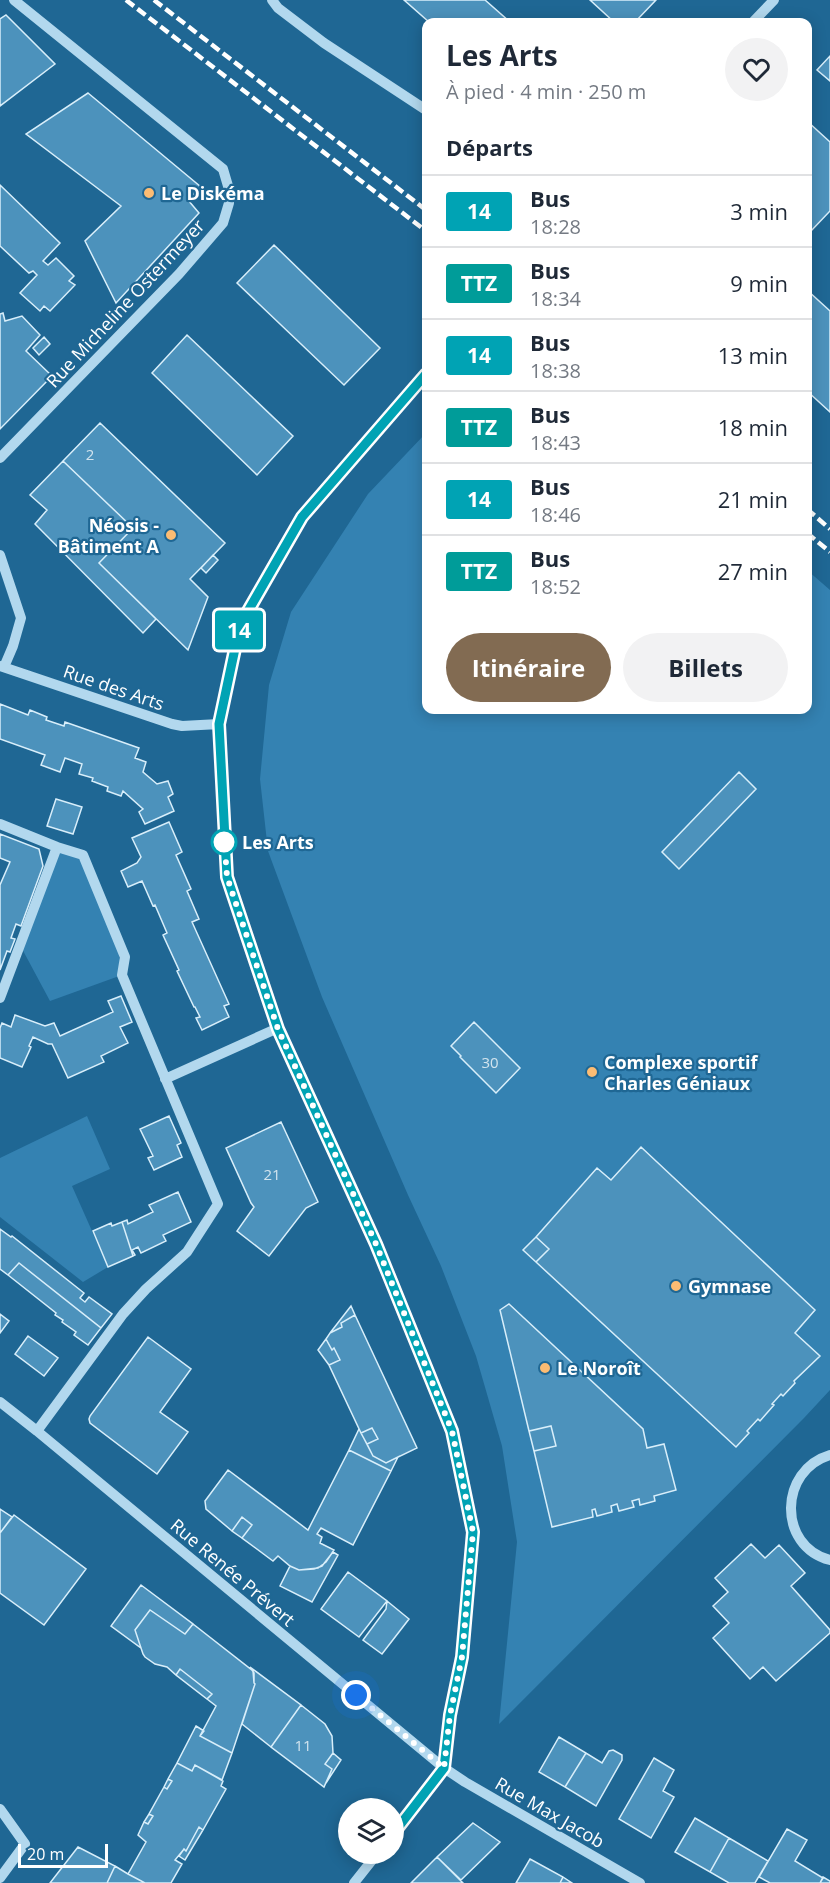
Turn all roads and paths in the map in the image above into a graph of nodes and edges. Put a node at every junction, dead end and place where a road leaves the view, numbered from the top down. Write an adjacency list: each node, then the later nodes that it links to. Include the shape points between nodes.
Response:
1 (14, 0): 7 (street, Rue Micheline Ostermeyer, via 223,169 229,203 223,223 179,274)
2 (272, 0): 5 (street, via 324,43)
3 (774, 0): 4 (street)
4 (757, 18)
5 (422, 107)
6 (422, 379): 10 (street, via 302,517 240,625)
7 (0, 458)
8 (0, 555): 9 (street, via 21,618)
9 (2, 666): 10 (street, Rue des Arts, via 172,724)
10 (219, 724): 14 (street, via 227,877)
11 (0, 824): 12 (street)
12 (57, 847): 13 (street); 15 (street, via 83,855 125,957 122,975)
13 (0, 998)
14 (278, 1029): 15 (street); 20 (street, via 376,1244 452,1431 473,1532 462,1657)
15 (165, 1079): 17 (street, via 218,1204 187,1252 123,1314)
16 (0, 1402): 17 (street, Rue Renée Prévert)
17 (37, 1431): 20 (street, Rue Renée Prévert)
18 (830, 1455): 19 (street, via 807,1468 796,1482 791,1499 791,1517 798,1535 810,1550)
19 (830, 1560)
20 (444, 1768): 22 (street); 26 (street, Rue Max Jacob)
21 (0, 1809): 24 (street, via 26,1844)
22 (404, 1820)
23 (369, 1864): 25 (street)
24 (0, 1878)
25 (354, 1883)
26 (639, 1883)

